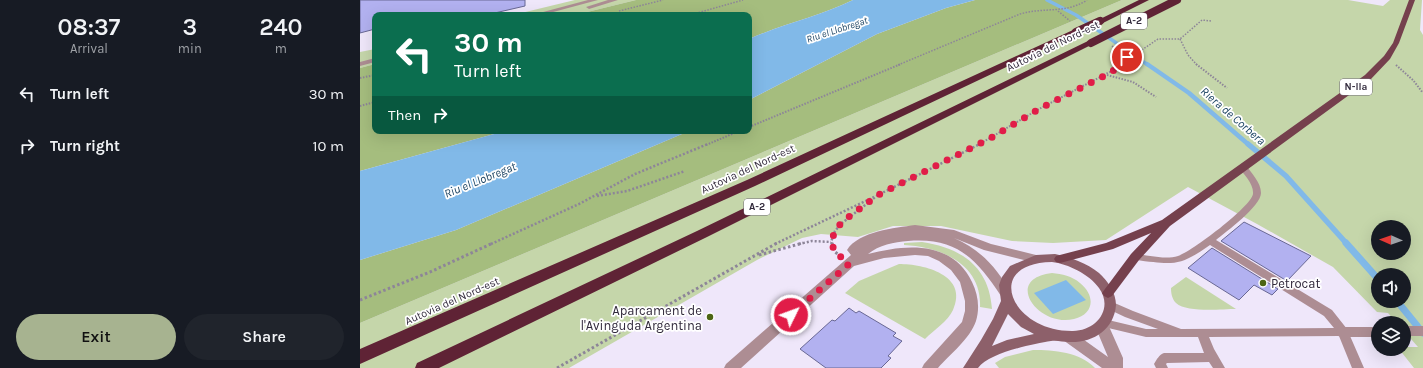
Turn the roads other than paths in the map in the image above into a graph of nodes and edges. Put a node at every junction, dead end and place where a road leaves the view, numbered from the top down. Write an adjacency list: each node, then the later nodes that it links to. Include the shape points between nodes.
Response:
1 (595, 0): 6 (street)
2 (615, 0): 7 (street)
3 (1145, 0): 29 (highway, Autovia del Nord-est / A-2, bridge, via 1100,21 1075,28 751,183)
4 (1177, 0): 32 (highway, Autovia del Nord-est / A-2, bridge)
5 (1412, 0): 12 (main road, N-IIa, via 1396,43 1368,78)
6 (547, 12)
7 (568, 12)
8 (372, 55): 9 (street)
9 (360, 57)
10 (372, 61): 11 (street)
11 (360, 64)
12 (1246, 165): 13 (main road, N-IIa); 14 (lane, via 1256,187 1256,196)
13 (1166, 223): 15 (main road, N-IIa); 17 (main road, N-IIa, via 1109,246)
14 (1210, 241): 15 (lane, via 1196,252 1180,259); 25 (lane, via 1328,314)
15 (1135, 257): 20 (main road, N-IIa)
16 (1036, 259): 17 (main road, N-IIa); 18 (street, via 988,247 954,234 915,229 882,234 867,240 853,250); 19 (main road, N-IIa, via 1014,269 1005,284)
17 (1060, 259): 20 (main road, N-IIa, via 1093,274 1103,285)
18 (857, 260): 19 (street, via 870,247 900,237 937,238 960,245 976,257 993,275); 33 (street); 34 (street, via 901,251 925,251 954,265 963,276 971,292 972,305 968,323)
19 (1006, 297): 28 (main road, via 1011,309 1024,322 1033,328); 31 (main road, via 998,323)
20 (1109, 299): 21 (main road, N-IIa); 24 (lane, via 1129,314)
21 (1103, 324): 24 (lane, via 1146,333); 28 (main road, via 1087,335); 36 (street, via 1116,358)
22 (1411, 331): 23 (street)
23 (1423, 331)
24 (1182, 332): 27 (lane)
25 (1343, 332): 26 (street); 27 (lane); 39 (lane)
26 (1371, 332)
27 (1202, 333): 30 (lane)
28 (1062, 336): 31 (main road, via 1007,346); 35 (street, via 1099,357)
29 (360, 357)
30 (1213, 357): 37 (lane, via 1164,358 1160,364); 38 (lane)
31 (974, 363)
32 (423, 368)
33 (731, 368)
34 (929, 368)
35 (1112, 368)
36 (1116, 368)
37 (1162, 368)
38 (1219, 368)
39 (1358, 368)

